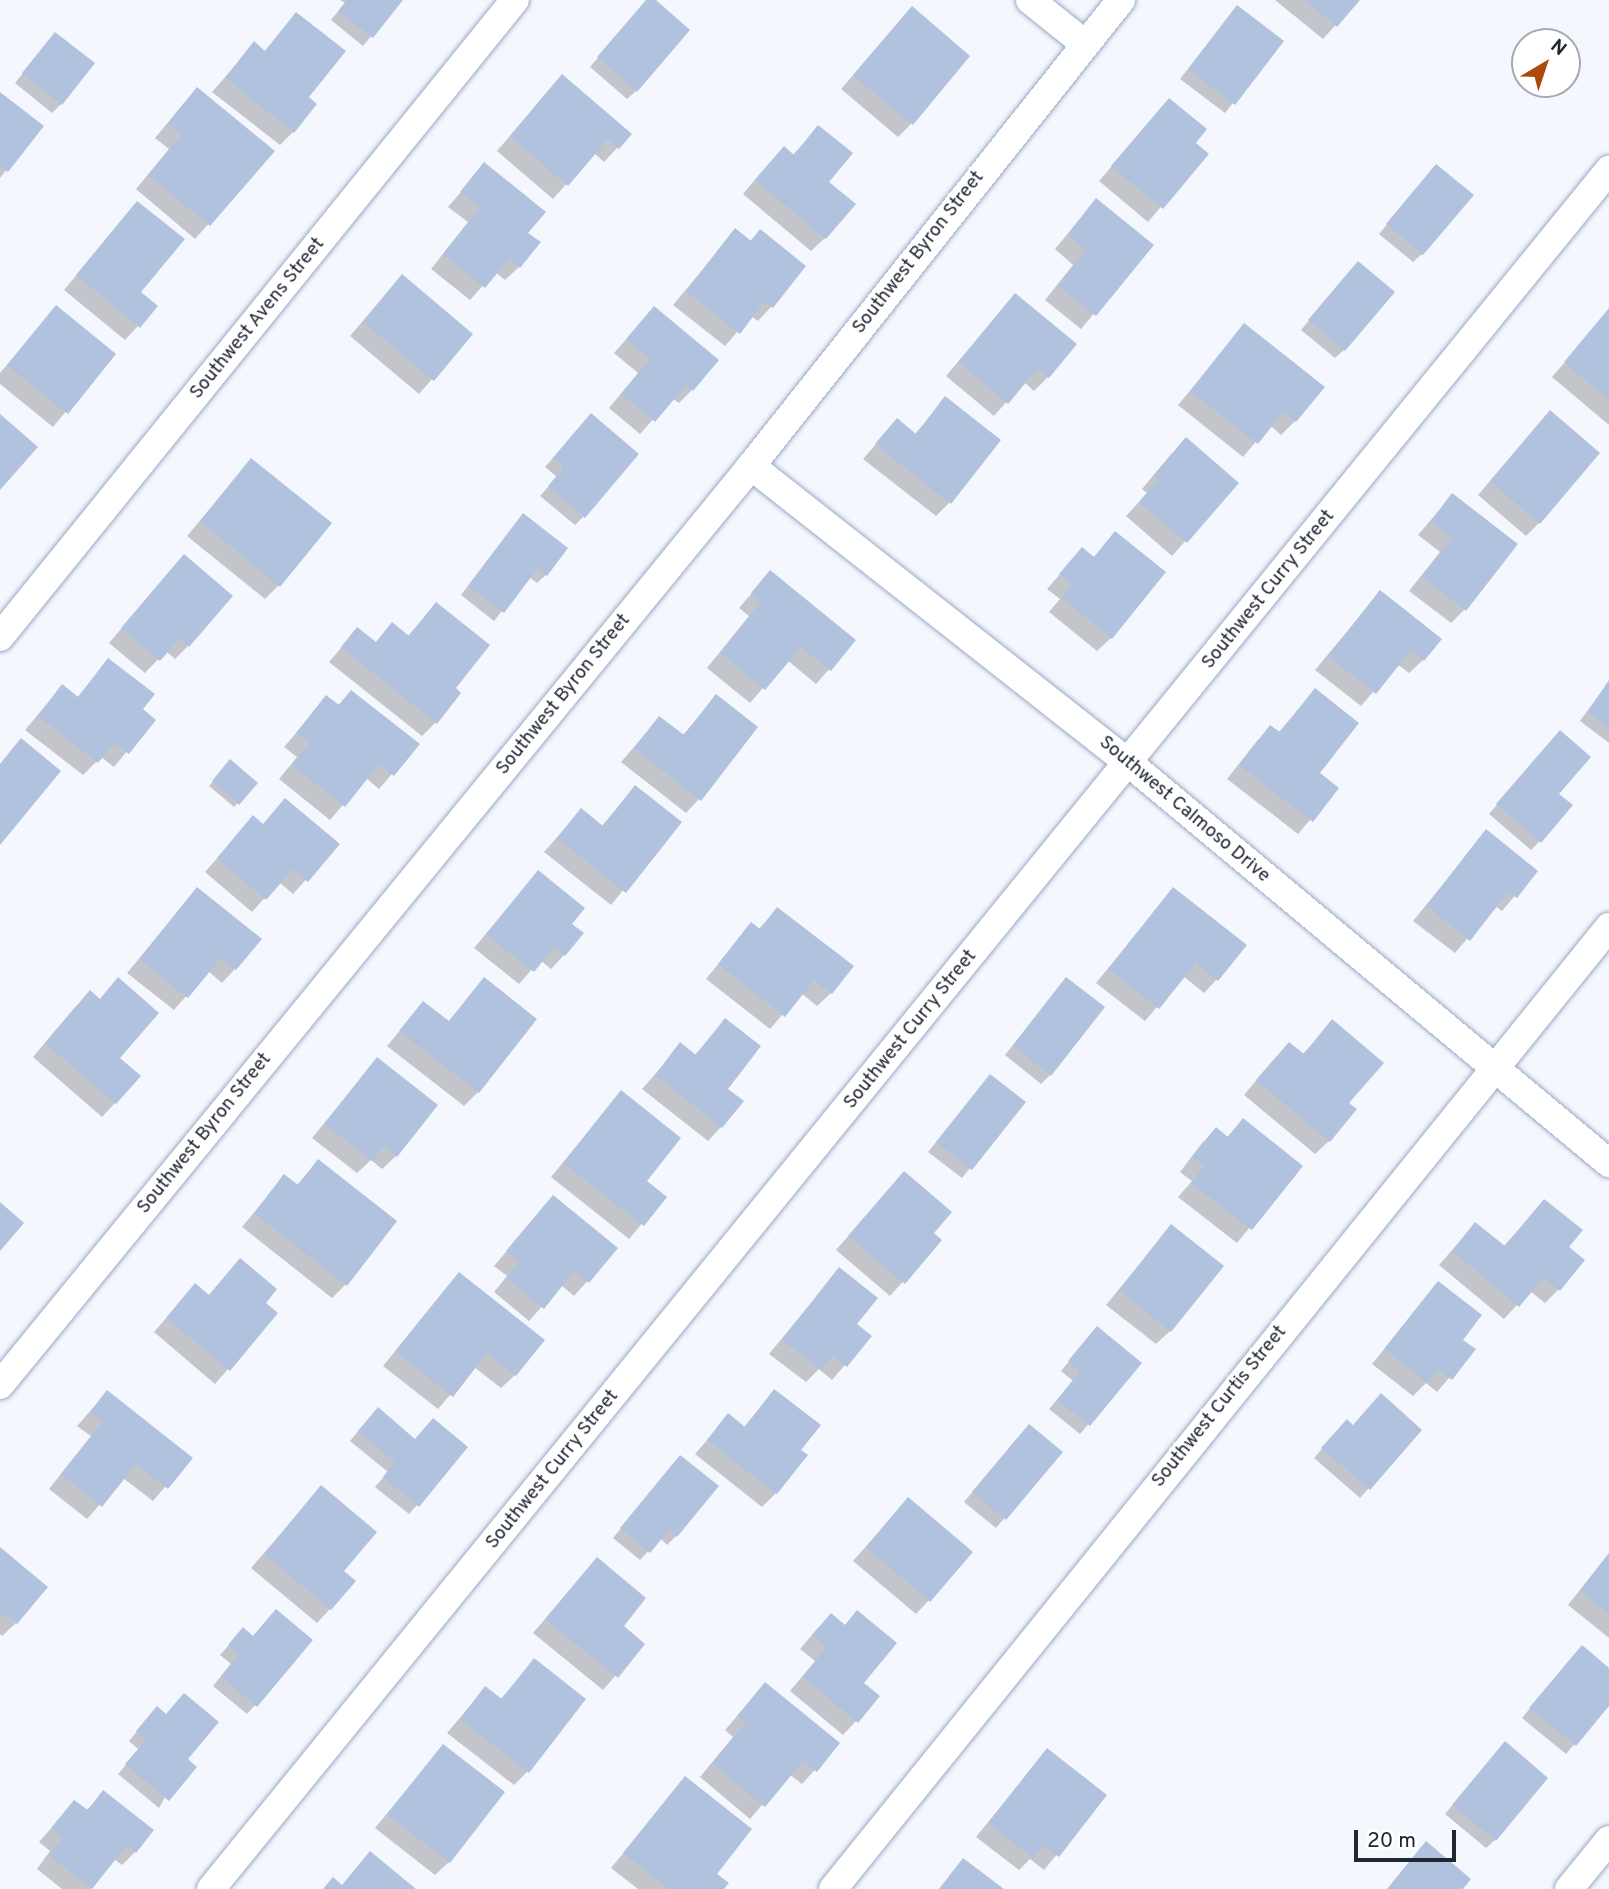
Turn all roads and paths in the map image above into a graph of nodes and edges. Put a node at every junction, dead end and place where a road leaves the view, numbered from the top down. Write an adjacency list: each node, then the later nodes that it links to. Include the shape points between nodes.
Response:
1 (515, 0): 7 (street, Southwest Avens Street)
2 (1030, 0): 4 (street)
3 (1121, 0): 4 (street, Southwest Byron Street)
4 (1085, 44): 6 (street, Southwest Byron Street)
5 (1609, 170): 8 (street, Southwest Curry Street)
6 (751, 466): 8 (street, Southwest Calmoso Drive); 12 (street, Southwest Byron Street)
7 (0, 637)
8 (1129, 763): 10 (street, Southwest Calmoso Drive); 14 (street, Southwest Curry Street)
9 (1609, 927): 10 (street, Southwest Curtis Street)
10 (1494, 1068): 11 (street, Southwest Calmoso Drive); 15 (street, Southwest Curtis Street)
11 (1609, 1163)
12 (0, 1385)
13 (1609, 1840): 16 (street)
14 (211, 1889)
15 (833, 1889)
16 (1569, 1889)

